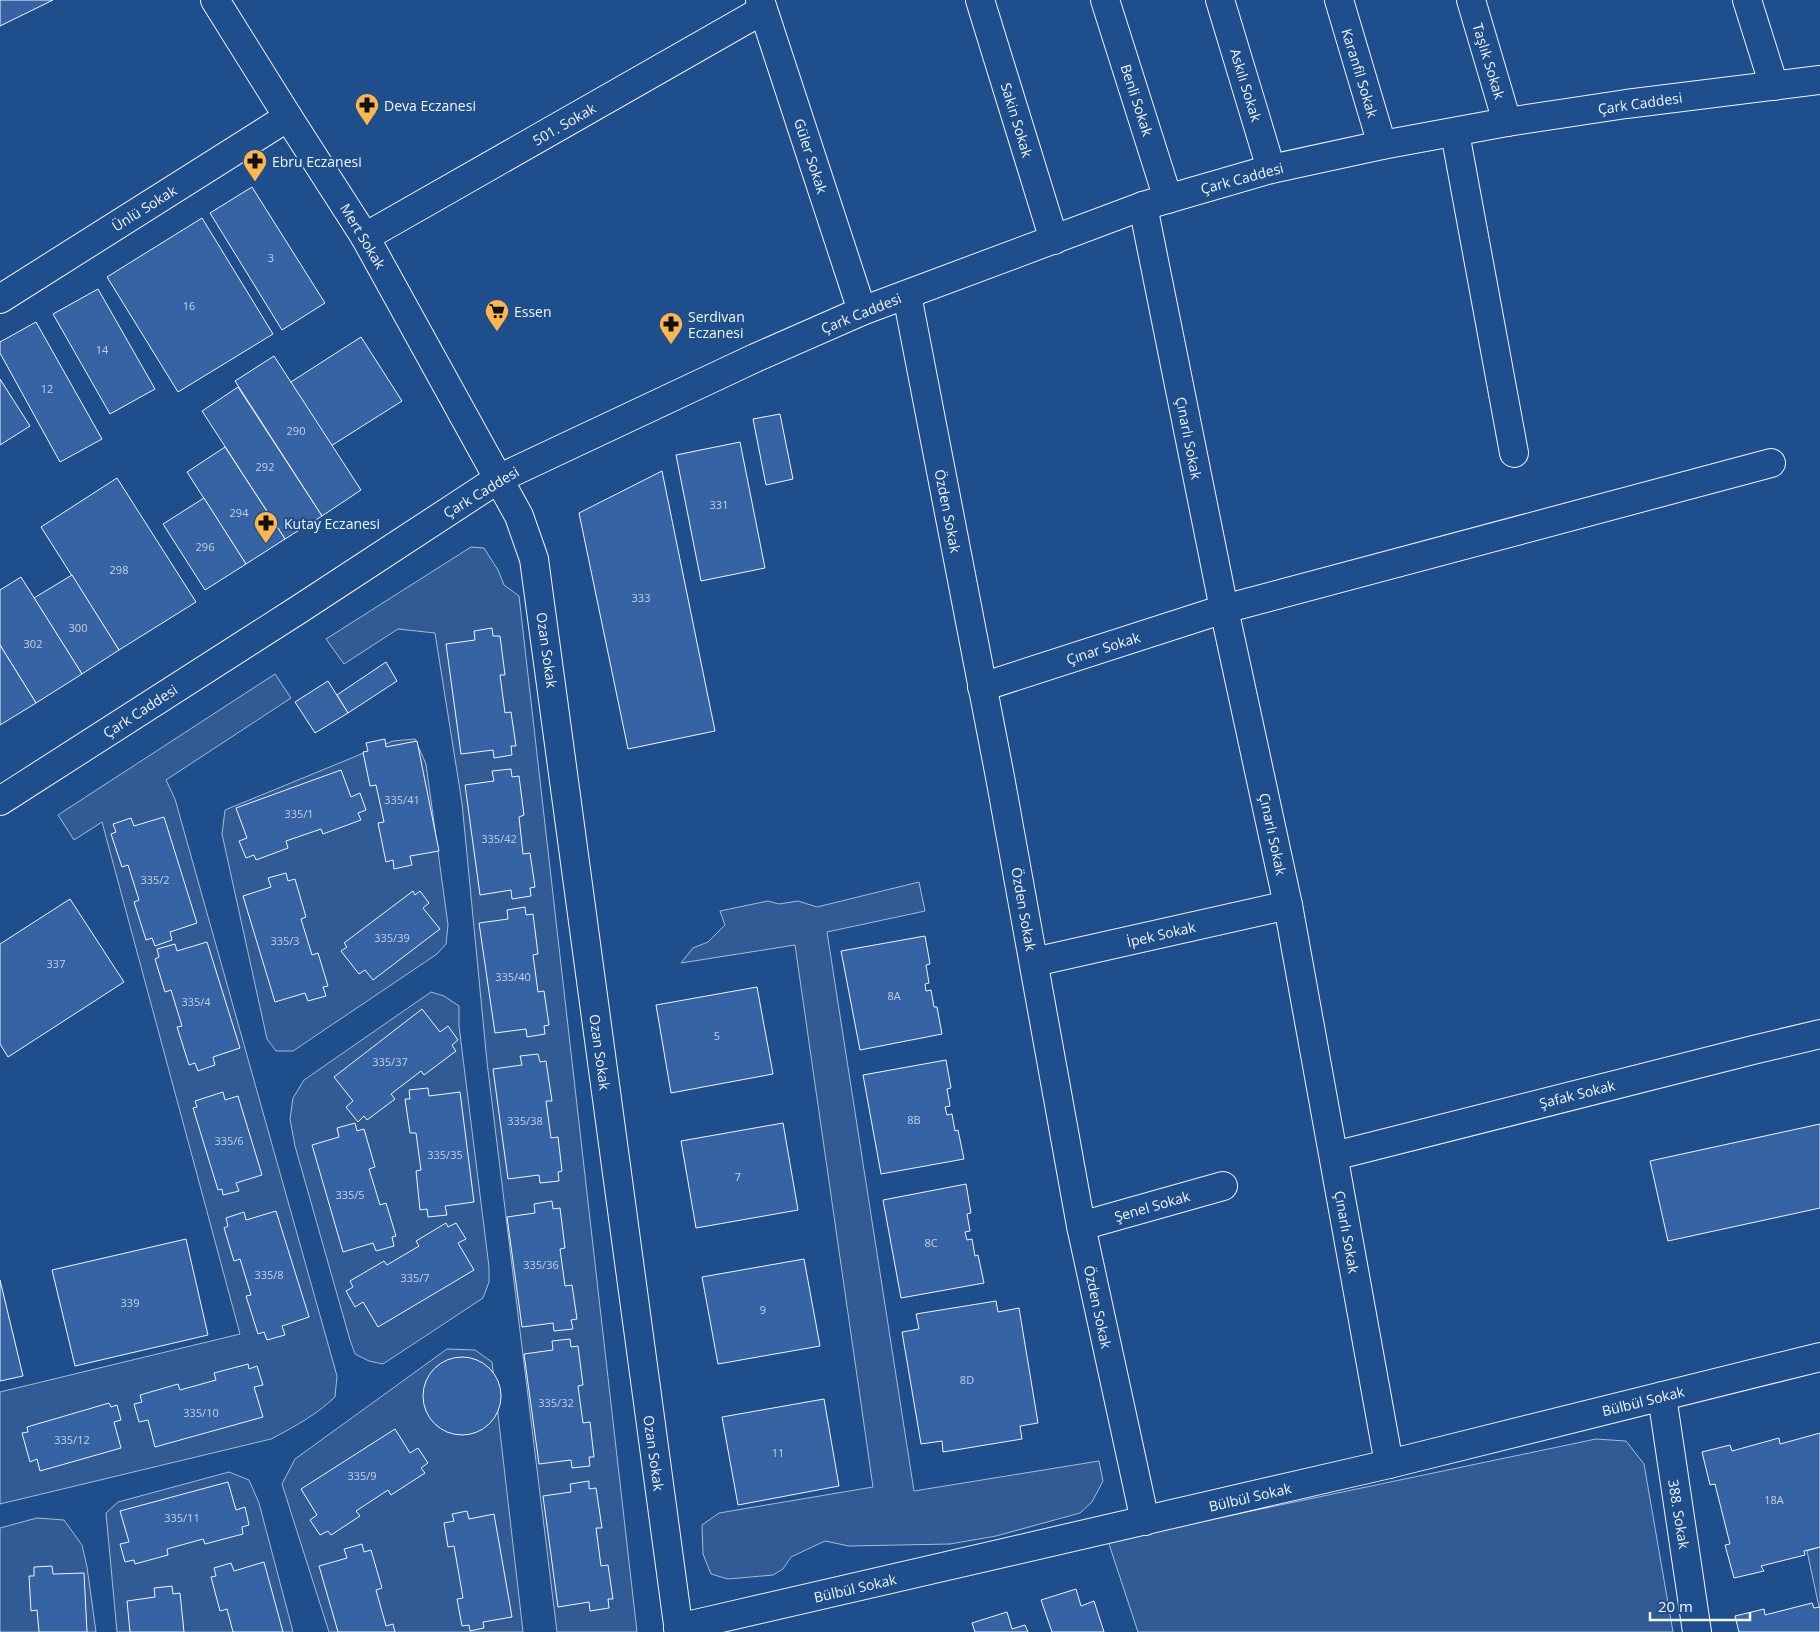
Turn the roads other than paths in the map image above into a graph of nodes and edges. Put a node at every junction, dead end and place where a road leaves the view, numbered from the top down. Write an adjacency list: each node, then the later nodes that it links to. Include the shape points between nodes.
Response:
1 (980, 0): 18 (street, Sakin Sokak)
2 (1105, 0): 16 (street, Benli Sokak)
3 (1220, 0): 15 (street, Askılı Sokak)
4 (1338, 0): 14 (street, Karanfil Sokak)
5 (1470, 0): 12 (street, Taşlık Sokak)
6 (1747, 0): 10 (street)
7 (224, 3): 11 (street, Mert Sokak)
8 (762, 5): 17 (street, 501. Sokak); 21 (street, Güler Sokak)
9 (1820, 80): 10 (street, Çark Caddesi)
10 (1774, 86): 12 (street, Çark Caddesi)
11 (288, 117): 17 (street, Mert Sokak); 20 (street, Ünlü Sokak)
12 (1507, 122): 13 (street, Çark Caddesi)
13 (1455, 133): 14 (street, Çark Caddesi); 22 (street)
14 (1382, 145): 15 (street, Çark Caddesi)
15 (1271, 169): 16 (street, Çark Caddesi)
16 (1156, 203): 18 (street, Çark Caddesi); 25 (street, Çınarlı Sokak)
17 (365, 237): 24 (street, Mert Sokak)
18 (1054, 240): 19 (street, Çark Caddesi)
19 (907, 295): 21 (street, Çark Caddesi); 26 (street, Özden Sokak)
20 (0, 299)
21 (862, 311): 24 (street, Çark Caddesi)
22 (1514, 453)
23 (1771, 463): 25 (street, Çınar Sokak)
24 (498, 479): 27 (street, Çark Caddesi); 38 (street, Ozan Sokak, via 519,516 534,559)
25 (1224, 609): 26 (street, Çınar Sokak); 28 (street, Çınarlı Sokak)
26 (982, 686): 29 (street, Özden Sokak)
27 (0, 801)
28 (1288, 905): 29 (street, İpek Sokak); 31 (street, Çınarlı Sokak)
29 (1034, 962): 33 (street, Özden Sokak)
30 (1820, 1034): 31 (street, Şafak Sokak)
31 (1334, 1156): 36 (street, Çınarlı Sokak)
32 (1223, 1186): 33 (street, Şenel Sokak)
33 (1081, 1226): 37 (street, Özden Sokak)
34 (1820, 1357): 35 (street, Bülbül Sokak)
35 (1662, 1396): 36 (street, Bülbül Sokak); 39 (street, 388. Sokak)
36 (1388, 1464): 37 (street, Bülbül Sokak)
37 (1146, 1521): 38 (street, Bülbül Sokak)
38 (678, 1630)
39 (1697, 1632)

